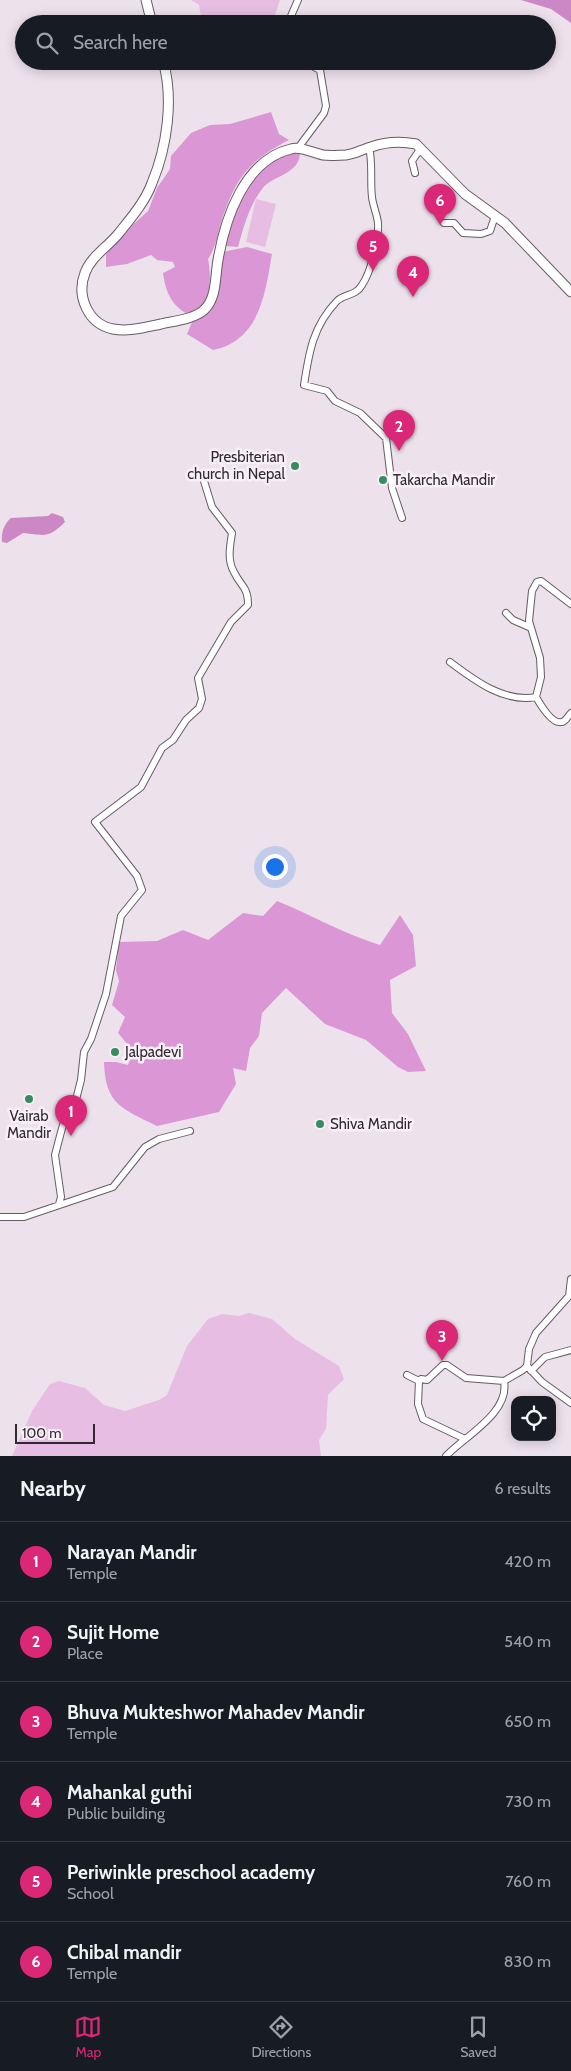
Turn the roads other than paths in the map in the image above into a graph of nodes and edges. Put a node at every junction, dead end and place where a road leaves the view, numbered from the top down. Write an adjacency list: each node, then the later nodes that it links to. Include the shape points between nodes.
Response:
1 (146, 0): 3 (main road)
2 (298, 0): 4 (street)
3 (150, 15)
4 (291, 15)
5 (165, 70): 8 (main road, via 170,91 168,109 162,150 152,184 141,204 84,274 84,306 104,327 129,330 187,318 205,309 212,297 225,229 234,203 256,170 281,152)
6 (320, 70): 8 (street, via 326,106 324,114)
7 (369, 147): 8 (main road, via 335,155); 9 (main road, via 405,142); 15 (street, via 372,198 378,225 374,256 355,294 339,299 321,321 309,347 304,385 327,391 335,401 360,413 386,438 392,488)
8 (298, 148)
9 (421, 148): 10 (street, via 412,161); 11 (main road, via 465,194)
10 (415, 172)
11 (495, 216): 12 (street, via 490,231 485,233 463,233 454,224); 13 (main road)
12 (444, 223)
13 (571, 292)
14 (204, 481): 23 (street, via 212,507 232,533 229,556 234,573 246,588 248,605 231,622 198,678 202,699 199,708 186,720 173,740 162,748 141,787 95,822 137,876 142,890 121,916 106,994 92,1039 84,1052 72,1115 61,1132 55,1155 61,1197)
15 (402, 518)
16 (571, 604): 18 (street, via 546,583 538,581 530,598)
17 (506, 613): 18 (street)
18 (529, 627): 20 (street, via 540,658 541,677)
19 (450, 662): 20 (street, via 485,686 522,700)
20 (536, 697): 21 (street, via 558,722)
21 (571, 713)
22 (190, 1131): 23 (street, via 159,1139 145,1147 113,1187)
23 (59, 1204): 24 (street, via 24,1217)
24 (0, 1217)
25 (571, 1279): 27 (street, via 569,1296 536,1333 529,1349)
26 (571, 1350): 27 (street, via 545,1357)
27 (529, 1368): 30 (street); 31 (street)
28 (407, 1375): 29 (street)
29 (419, 1381): 30 (street, via 427,1380 443,1365 466,1378); 32 (street, via 418,1404 423,1419)
30 (504, 1381): 32 (street, via 506,1390 502,1404)
31 (571, 1403)
32 (465, 1439): 33 (street)
33 (449, 1455)

